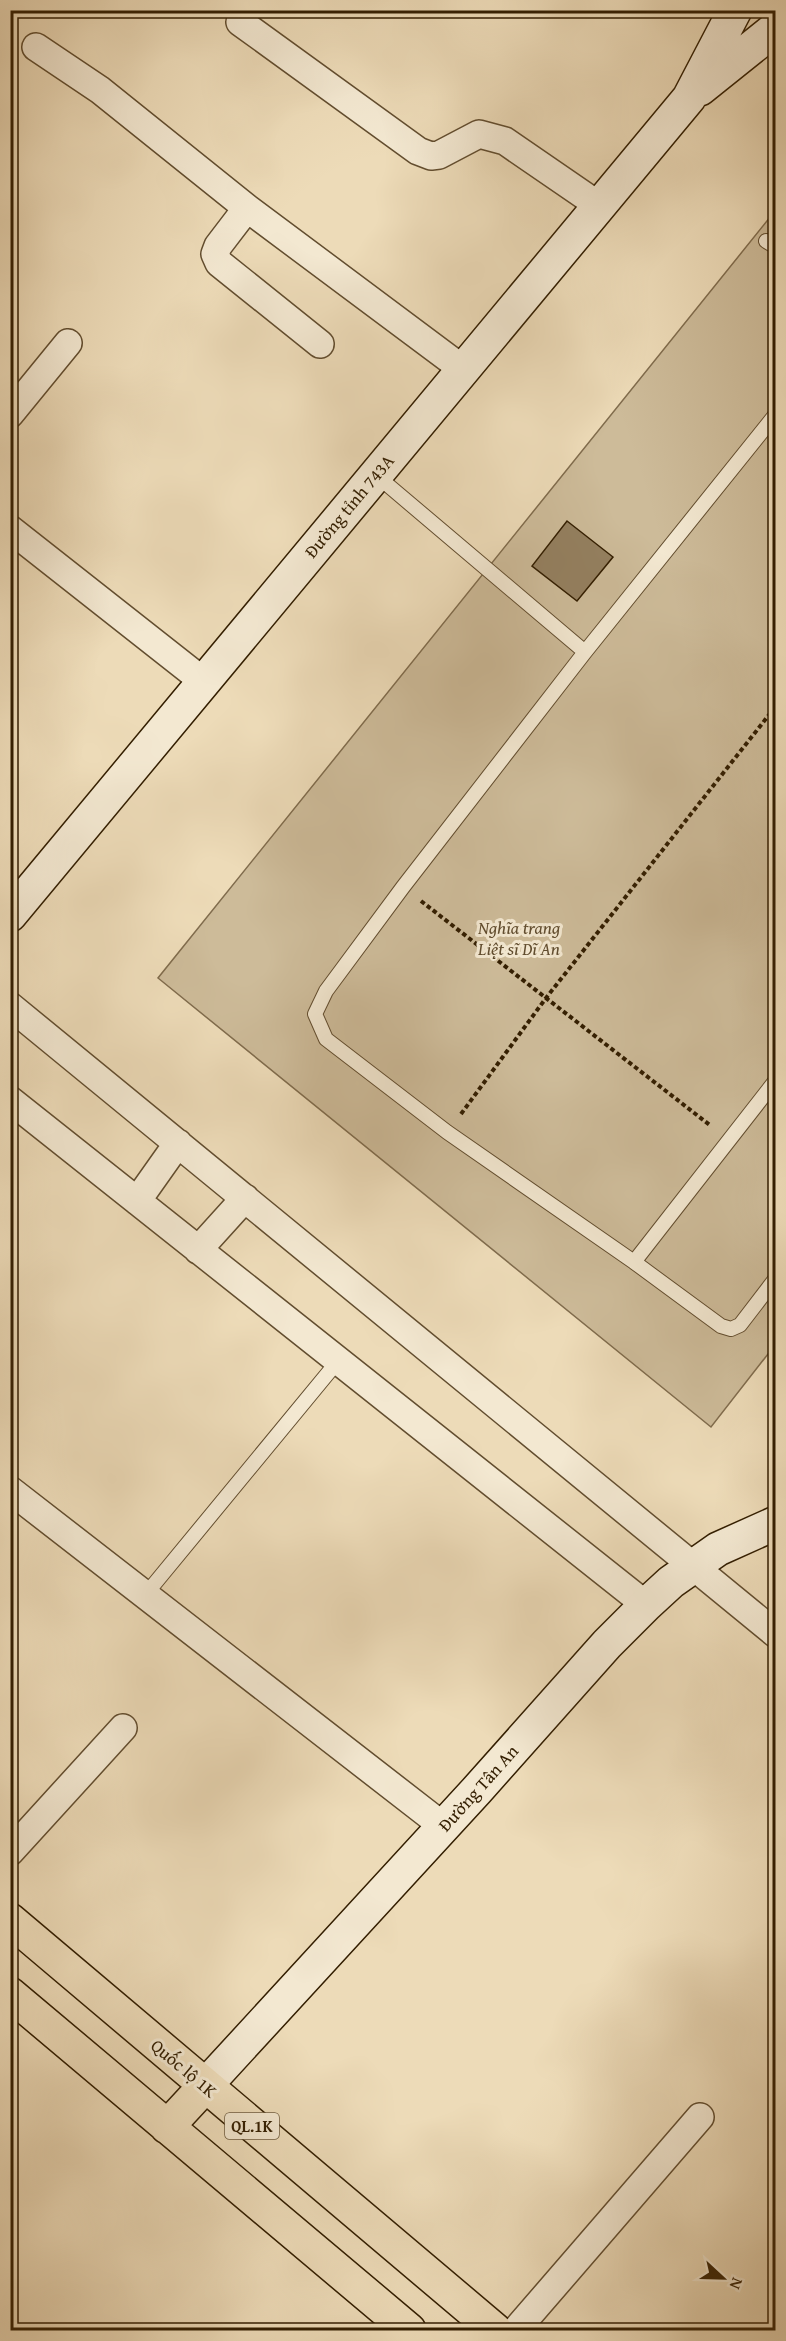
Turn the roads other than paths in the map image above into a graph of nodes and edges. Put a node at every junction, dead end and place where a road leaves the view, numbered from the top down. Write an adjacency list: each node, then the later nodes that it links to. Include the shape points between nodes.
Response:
1 (735, 10): 5 (main road, Đường tỉnh 743A)
2 (240, 22): 6 (street, via 418,151 439,155 479,134 505,141)
3 (776, 28): 5 (main road, Đường tỉnh 743A)
4 (36, 47): 7 (street, via 100,90)
5 (689, 98): 6 (main road, Đường tỉnh 743A)
6 (601, 207): 10 (main road, Đường tỉnh 743A)
7 (247, 208): 9 (street, via 218,246 215,254 219,263); 10 (street)
8 (68, 343): 11 (street)
9 (320, 344)
10 (464, 370): 13 (main road, Đường tỉnh 743A)
11 (10, 414)
12 (776, 414): 15 (lane)
13 (375, 475): 15 (lane); 16 (main road, Đường tỉnh 743A)
14 (10, 529): 16 (street)
15 (585, 652): 25 (lane, via 403,887 326,991 315,1014 326,1039 447,1132)
16 (202, 681): 17 (main road, Đường tỉnh 743A)
17 (10, 915)
18 (10, 1005): 21 (street)
19 (776, 1080): 25 (lane)
20 (10, 1100): 23 (street)
21 (178, 1143): 22 (street); 23 (street)
22 (245, 1198): 24 (street); 30 (street)
23 (137, 1201): 24 (street)
24 (198, 1250): 27 (street)
25 (634, 1262): 26 (lane, via 721,1326 731,1329 740,1325)
26 (776, 1278)
27 (338, 1362): 31 (lane); 32 (street)
28 (10, 1490): 31 (street)
29 (776, 1523): 30 (main road, Đường Tân An)
30 (693, 1565): 32 (main road, Đường Tân An); 33 (street)
31 (146, 1594): 35 (street)
32 (646, 1605): 35 (main road, Đường Tân An)
33 (776, 1634)
34 (123, 1728): 36 (street)
35 (443, 1826): 39 (main road, Đường Tân An)
36 (10, 1852)
37 (10, 1920): 39 (main road, Quốc lộ 1K / QL.1K)
38 (10, 1994): 41 (main road)
39 (205, 2086): 41 (main road); 43 (main road, Quốc lộ 1K / QL.1K)
40 (700, 2117): 44 (street)
41 (167, 2127): 42 (main road)
42 (409, 2331)
43 (495, 2331)
44 (516, 2331)

